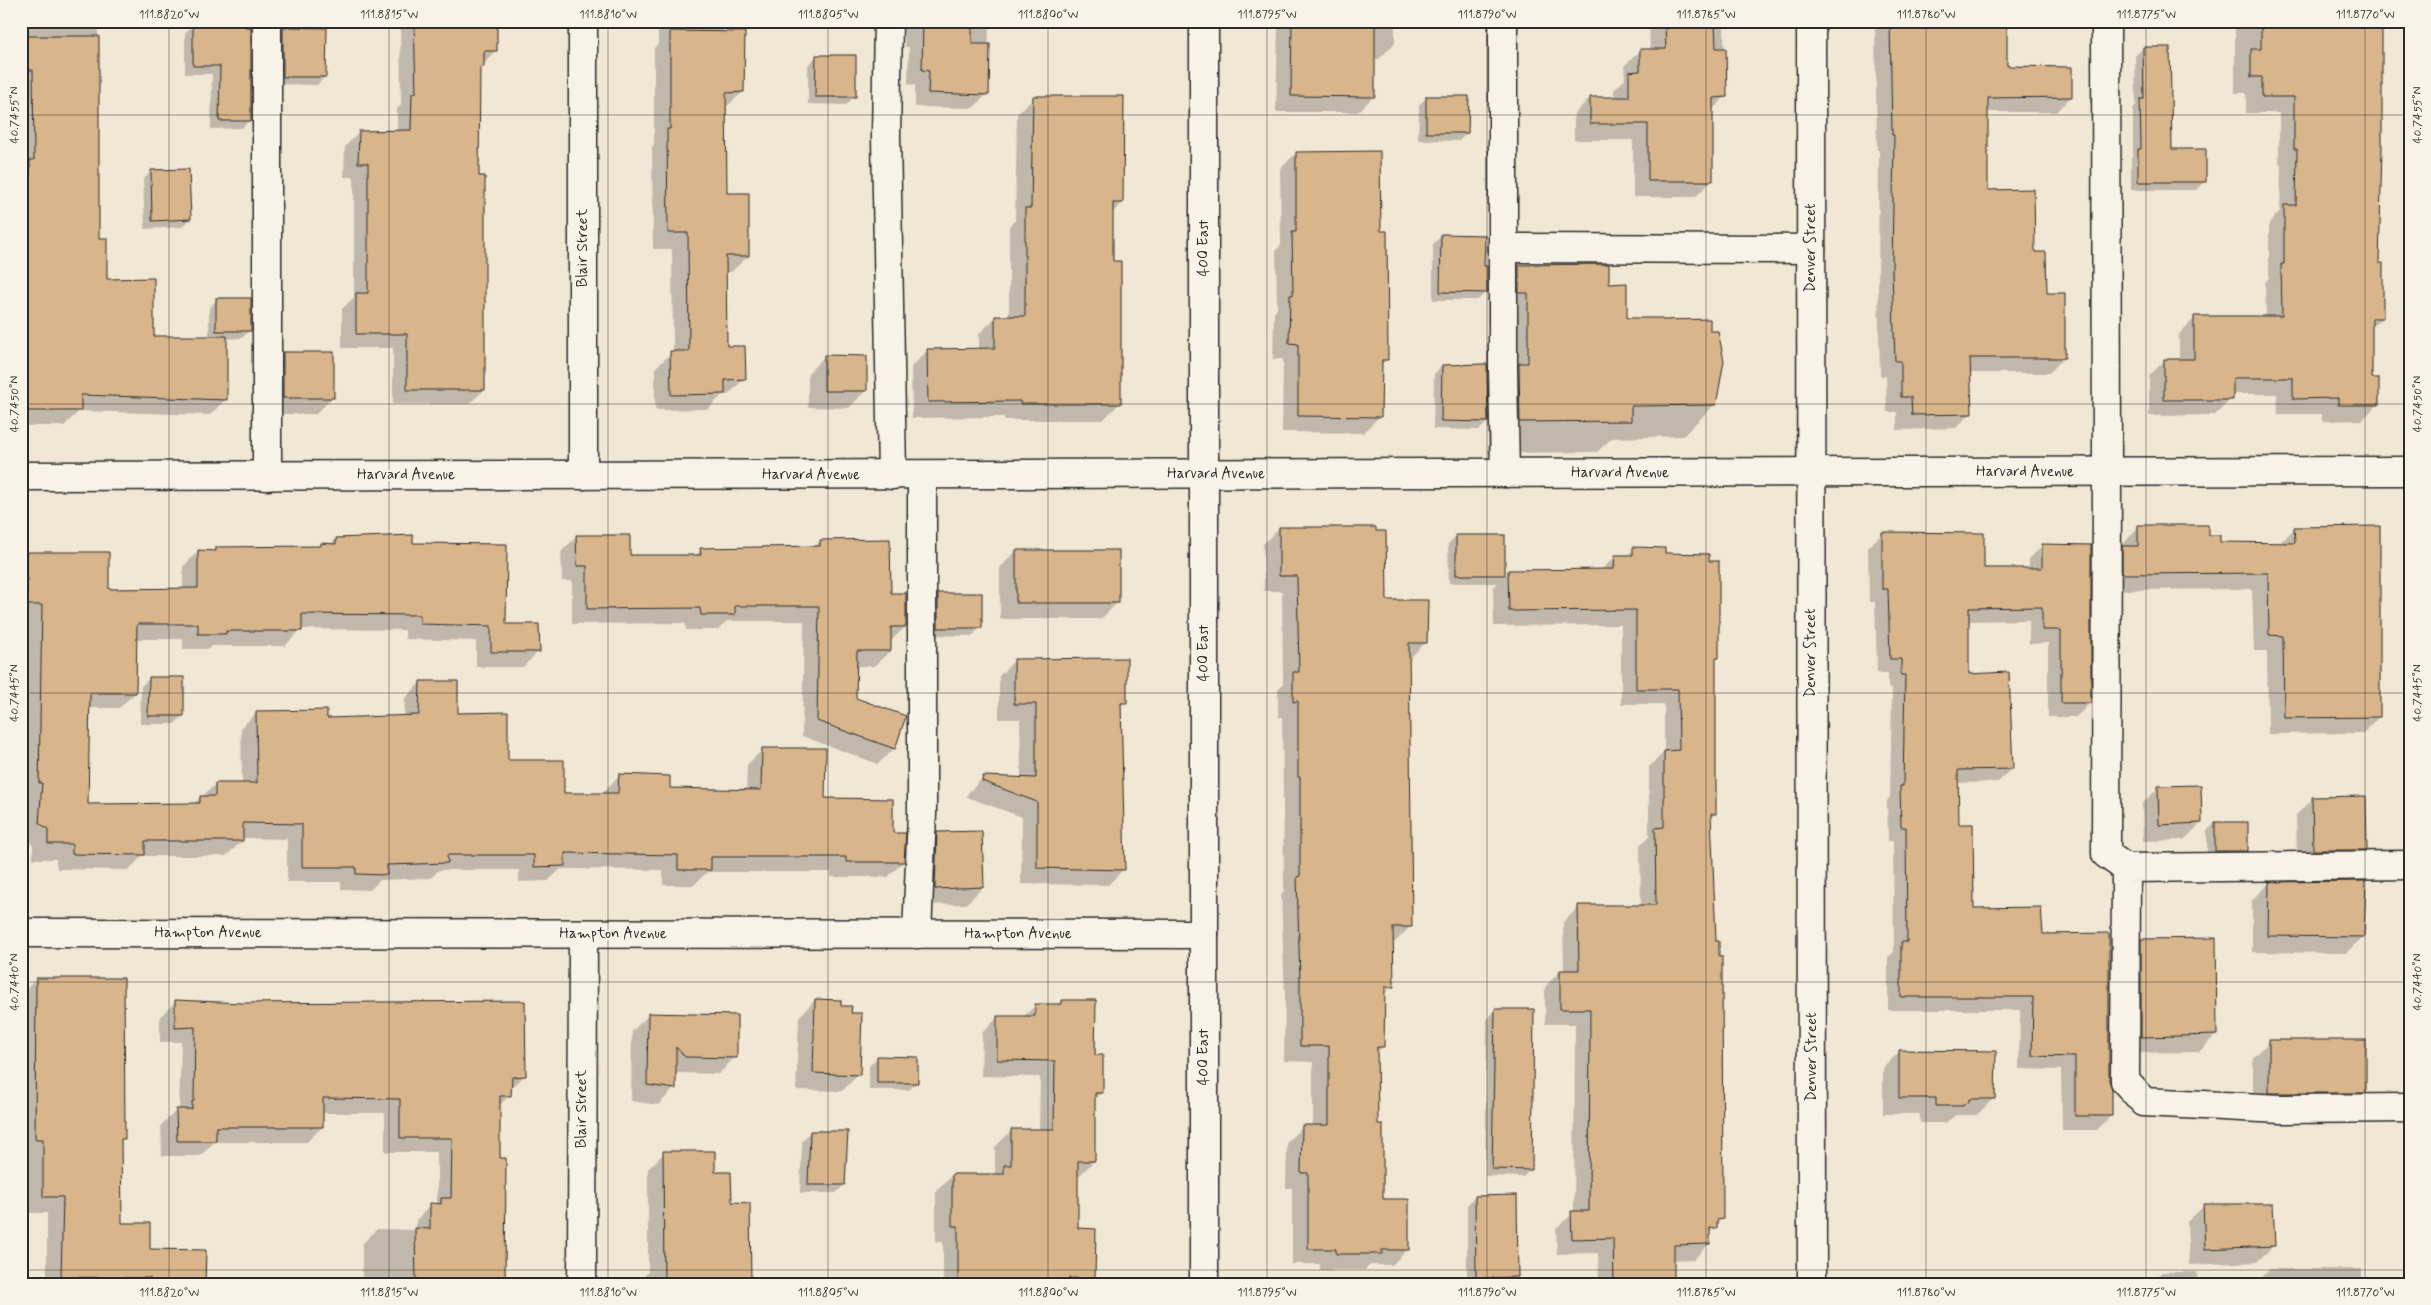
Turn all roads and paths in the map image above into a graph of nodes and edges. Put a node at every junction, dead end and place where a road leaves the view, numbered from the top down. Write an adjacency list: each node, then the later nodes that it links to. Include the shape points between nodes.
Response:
1 (267, 21): 19 (street)
2 (583, 21): 15 (street, Blair Street)
3 (888, 21): 16 (street, via 886,136)
4 (1204, 21): 14 (street, 400 East)
5 (1503, 21): 8 (street)
6 (1811, 21): 9 (street, Denver Street)
7 (2106, 21): 12 (street)
8 (1503, 248): 9 (street); 13 (street)
9 (1811, 249): 11 (street, Denver Street)
10 (2410, 471): 12 (street, Harvard Avenue)
11 (1811, 472): 12 (street, Harvard Avenue); 13 (street, Harvard Avenue); 29 (street, Denver Street)
12 (2107, 472): 21 (street, via 2106,854)
13 (1505, 473): 14 (street, Harvard Avenue)
14 (1204, 474): 17 (street, Harvard Avenue); 25 (street, 400 East)
15 (583, 475): 16 (street, Harvard Avenue); 19 (street, Harvard Avenue)
16 (892, 475): 17 (street, Harvard Avenue)
17 (922, 475): 24 (street, via 922,814)
18 (21, 476): 19 (street, Harvard Avenue)
19 (267, 476)
20 (2410, 865): 21 (street)
21 (2126, 868): 26 (street, via 2125,1081 2144,1102 2281,1109)
22 (21, 933): 23 (street, Hampton Avenue)
23 (583, 934): 24 (street, Hampton Avenue); 27 (street, Blair Street)
24 (918, 934): 25 (street, Hampton Avenue)
25 (1204, 934): 28 (street, 400 East)
26 (2410, 1108)
27 (582, 1284)
28 (1204, 1284)
29 (1812, 1284)

